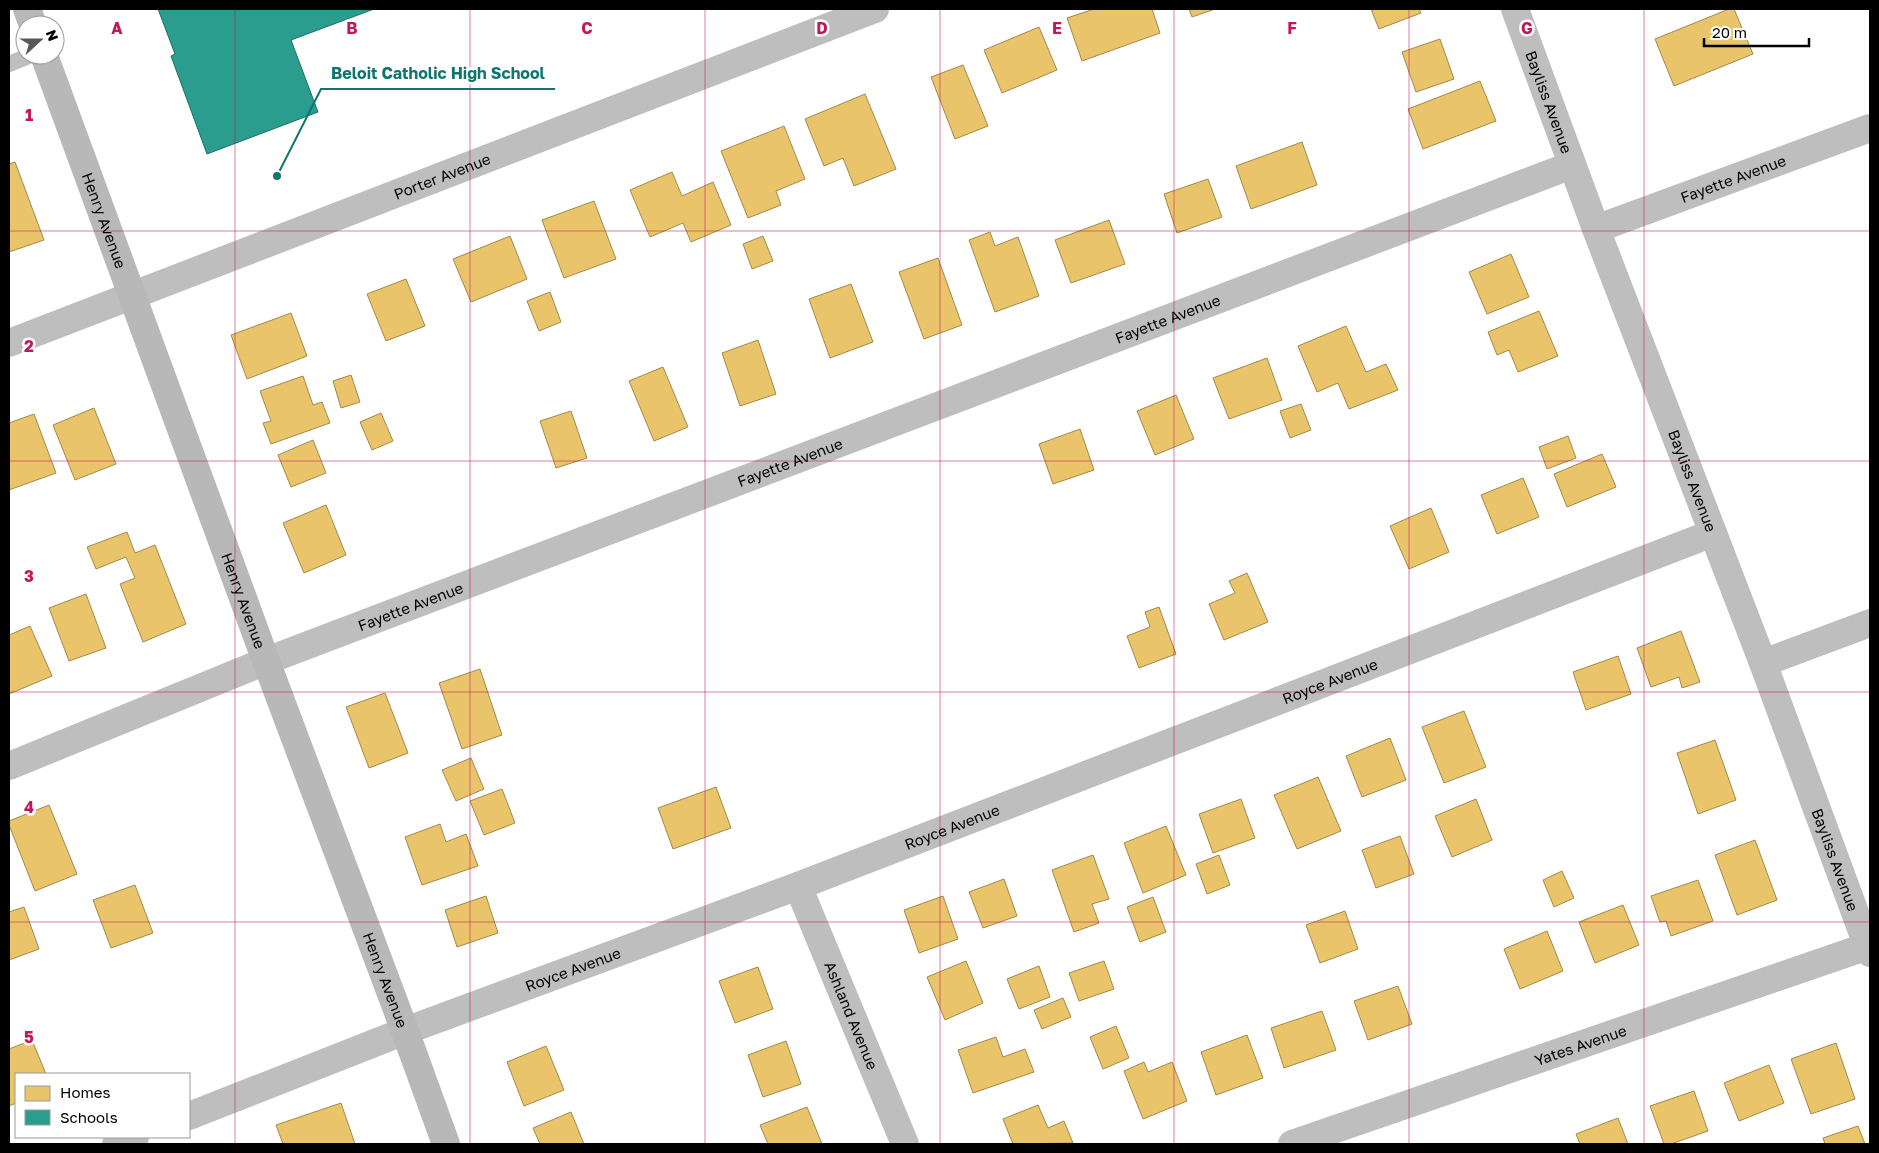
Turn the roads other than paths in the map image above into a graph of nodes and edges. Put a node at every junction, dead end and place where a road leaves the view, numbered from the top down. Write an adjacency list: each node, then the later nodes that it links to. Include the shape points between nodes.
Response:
1 (875, 9): 7 (street, Porter Avenue)
2 (1515, 9): 5 (street, Bayliss Avenue)
3 (48, 65): 7 (street, Henry Avenue)
4 (1870, 128): 6 (street, Fayette Avenue)
5 (1572, 165): 6 (street, Bayliss Avenue); 11 (street, Fayette Avenue)
6 (1596, 229): 9 (street, Bayliss Avenue)
7 (133, 296): 8 (street, Porter Avenue); 11 (street, Henry Avenue)
8 (9, 343)
9 (1713, 533): 12 (street, Bayliss Avenue); 14 (street, Royce Avenue)
10 (1870, 623): 12 (street)
11 (266, 661): 13 (street, Fayette Avenue); 16 (street, Henry Avenue)
12 (1763, 663): 15 (street, Bayliss Avenue)
13 (9, 766)
14 (798, 886): 16 (street, Royce Avenue); 21 (street, Ashland Avenue)
15 (1869, 950): 22 (street, Yates Avenue)
16 (405, 1031): 17 (street, Royce Avenue); 20 (street, Henry Avenue)
17 (190, 1116)
18 (132, 1138): 19 (street)
19 (116, 1144)
20 (446, 1144)
21 (905, 1144)
22 (1292, 1144)

